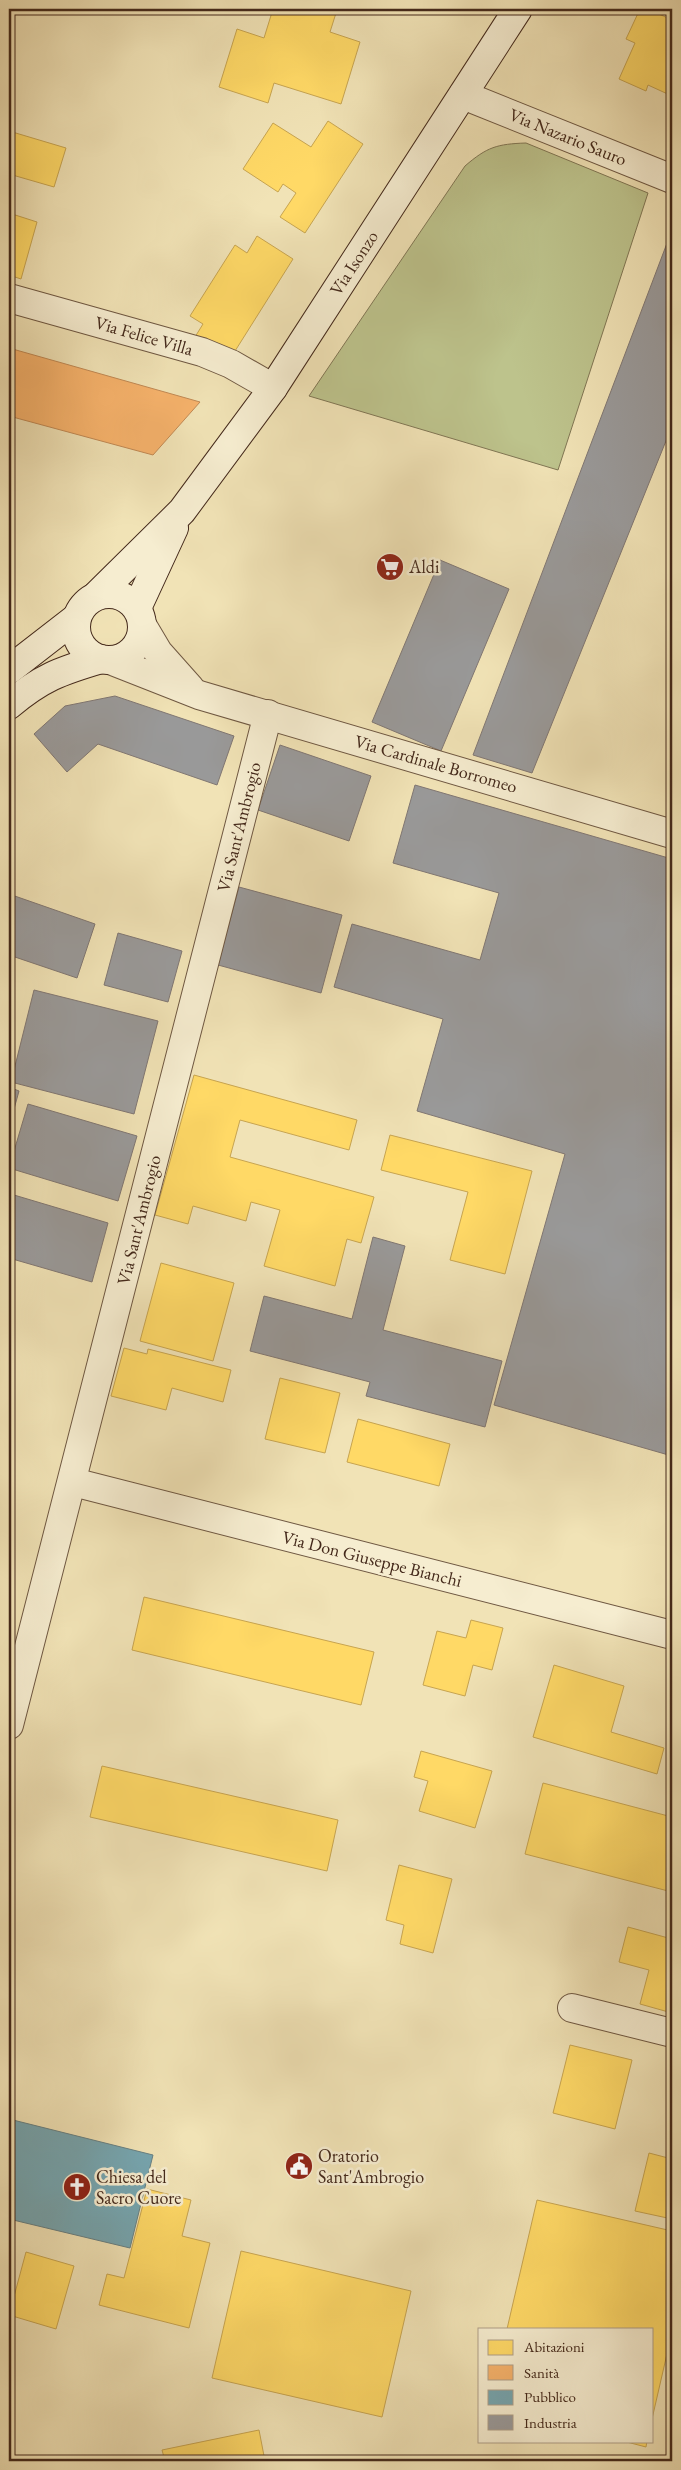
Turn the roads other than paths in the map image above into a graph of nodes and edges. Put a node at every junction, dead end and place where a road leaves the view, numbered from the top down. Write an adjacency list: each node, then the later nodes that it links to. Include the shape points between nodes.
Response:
1 (518, 9): 2 (street, Via Isonzo)
2 (463, 95): 3 (street, Via Nazario Sauro); 5 (street, Via Isonzo)
3 (672, 179)
4 (9, 298): 5 (street, Via Felice Villa, via 202,352 232,364)
5 (273, 388): 6 (street, Via Isonzo)
6 (182, 511): 7 (street, Via Isonzo); 8 (street, Via Isonzo)
7 (96, 595): 8 (street, via 111,593 126,598); 9 (street, via 87,601)
8 (139, 617): 10 (street, via 137,645 130,653); 12 (street, Via Cardinale Borromeo, via 170,667)
9 (76, 618): 10 (street, via 78,639 91,655); 11 (street)
10 (106, 660): 12 (street, Via Cardinale Borromeo); 13 (street, via 49,676)
11 (9, 670)
12 (199, 695): 14 (street, Via Cardinale Borromeo)
13 (9, 705)
14 (268, 714): 15 (street, Via Cardinale Borromeo); 16 (street, Via Sant'Ambrogio)
15 (672, 834)
16 (73, 1482): 17 (street, Via Don Giuseppe Bianchi); 18 (street, Via Sant'Ambrogio)
17 (672, 1636)
18 (9, 1725)
19 (572, 2008): 20 (street)
20 (672, 2033)

